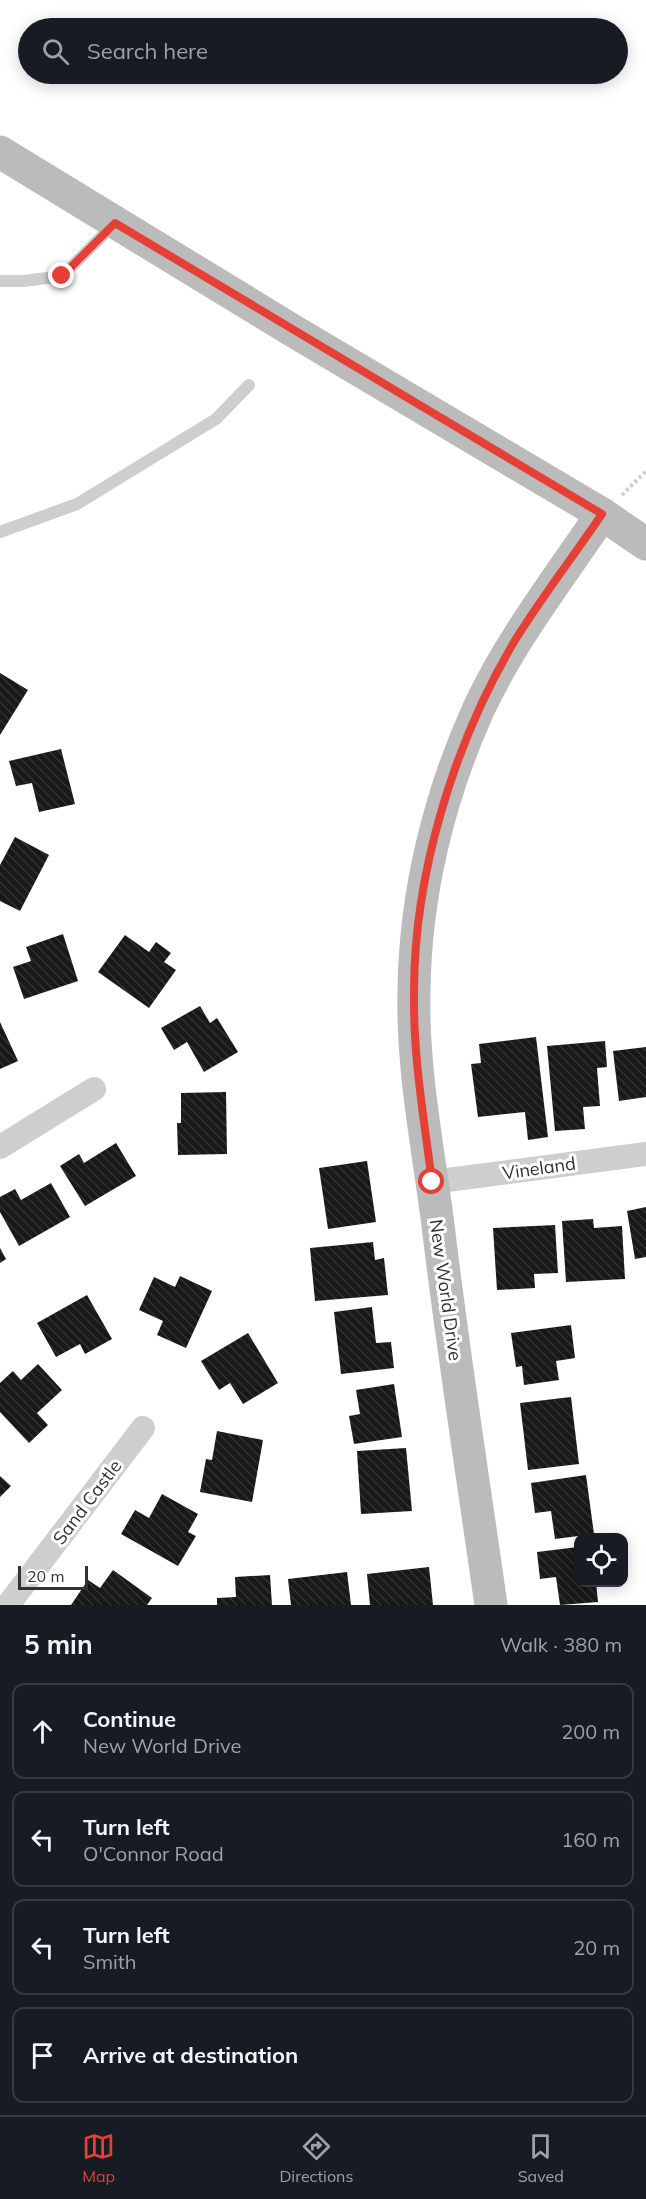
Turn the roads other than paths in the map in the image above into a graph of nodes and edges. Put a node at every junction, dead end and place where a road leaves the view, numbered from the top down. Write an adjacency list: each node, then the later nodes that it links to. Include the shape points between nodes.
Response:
1 (0, 152): 2 (street)
2 (115, 223): 3 (lane, via 62,276); 5 (street)
3 (0, 281)
4 (249, 385): 6 (lane, via 216,419 78,504)
5 (602, 514): 7 (street); 11 (street, New World Drive, via 514,642 479,708 435,833 419,923 414,992 419,1081)
6 (0, 532)
7 (646, 544)
8 (94, 1089): 9 (street)
9 (0, 1147)
10 (646, 1154): 11 (street, Vineland)
11 (432, 1182): 14 (street, New World Drive)
12 (143, 1428): 13 (street, Sand Castle)
13 (8, 1605)
14 (491, 1605)

